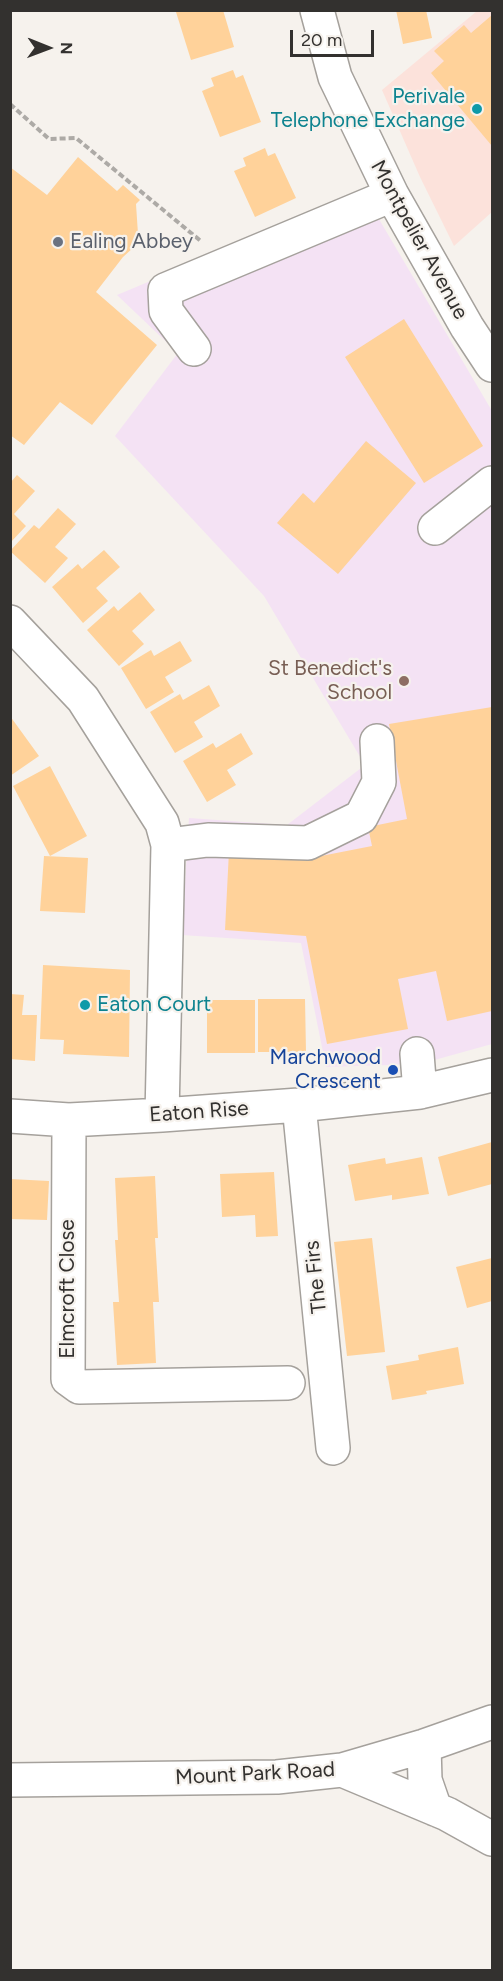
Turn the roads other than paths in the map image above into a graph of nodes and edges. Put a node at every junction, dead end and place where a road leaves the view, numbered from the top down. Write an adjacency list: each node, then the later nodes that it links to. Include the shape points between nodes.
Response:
1 (317, 10): 2 (street, Montpelier Avenue, via 335,77)
2 (392, 195): 3 (street, via 165,290 166,310); 4 (street, Montpelier Avenue, via 466,327)
3 (194, 349)
4 (492, 365)
5 (492, 483): 6 (street)
6 (435, 528)
7 (10, 622): 9 (street, via 83,699 162,823)
8 (377, 741): 9 (street, via 379,782 362,817 308,843 208,840)
9 (168, 845): 14 (street)
10 (417, 1054): 12 (street)
11 (492, 1075): 12 (street, Eaton Rise)
12 (420, 1092): 13 (street, Eaton Rise)
13 (299, 1105): 14 (street, Eaton Rise); 18 (street, The Firs)
14 (162, 1115): 16 (street, Eaton Rise)
15 (10, 1116): 16 (street, Eaton Rise)
16 (69, 1120): 17 (street, Elmcroft Close, via 68,1379 79,1387)
17 (288, 1383)
18 (333, 1448)
19 (492, 1722): 20 (street, Mount Park Road)
20 (424, 1746): 21 (street, Mount Park Road); 23 (street, via 425,1780)
21 (342, 1770): 22 (street, Mount Park Road, via 277,1776); 23 (street)
22 (10, 1780)
23 (435, 1809): 24 (street)
24 (492, 1839)

